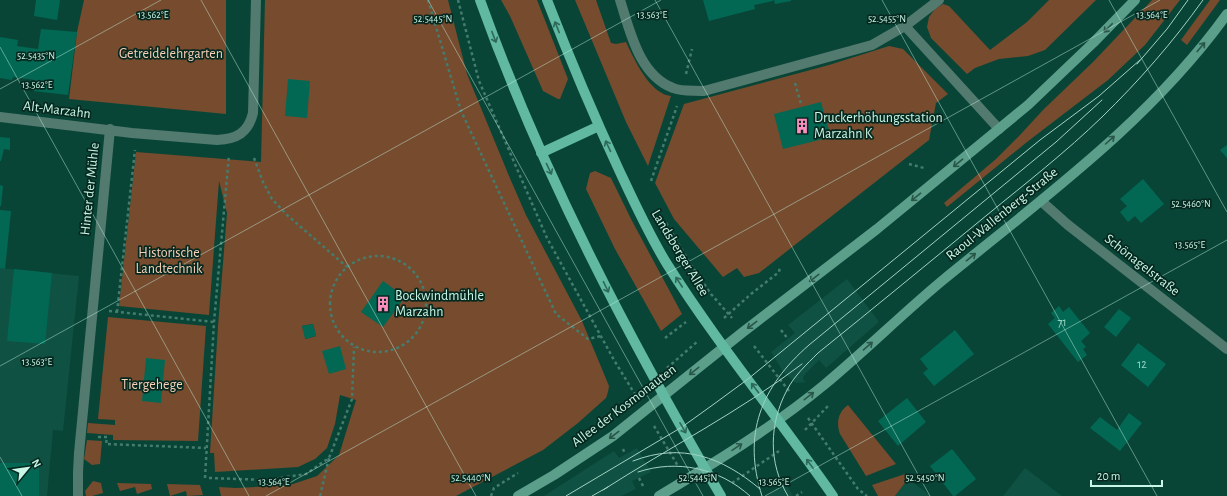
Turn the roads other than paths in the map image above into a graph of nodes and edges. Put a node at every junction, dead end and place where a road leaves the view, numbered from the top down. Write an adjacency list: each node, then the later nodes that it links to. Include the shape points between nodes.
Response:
1 (256, 0): 12 (street, Hinter der Mühle, via 253,113 248,127 243,132 232,138 217,140)
2 (480, 0): 13 (main road, one-way to 13)
3 (547, 0): 10 (main road, Landsberger Allee, one-way to 3)
4 (620, 0): 8 (street, via 643,61 656,79 683,90 704,91 852,52 872,46)
5 (939, 0): 8 (street)
6 (1135, 0): 11 (main road, one-way to 11, via 1094,44)
7 (1227, 14): 14 (main road, Raoul-Wallenberg-Straße, one-way to 7, via 1125,127 1183,69)
8 (905, 26): 11 (street)
9 (0, 117): 12 (street, Alt-Marzahn)
10 (599, 126): 13 (main road); 15 (main road, Landsberger Allee, one-way to 10, via 666,263)
11 (999, 129): 15 (main road, one-way to 15, via 877,229)
12 (110, 130): 20 (street, Hinter der Mühle, via 81,435)
13 (541, 153): 17 (main road, one-way to 17, via 616,307)
14 (1041, 201): 16 (street, Schönagelstraße); 18 (main road, Raoul-Wallenberg-Straße, one-way to 14, via 825,384 941,282)
15 (724, 347): 17 (main road, Allee der Kosmonauten, one-way to 17); 18 (main road, Landsberger Allee, one-way to 15)
16 (1227, 349)
17 (664, 394): 19 (main road, one-way to 19); 21 (main road, Allee der Kosmonauten, one-way to 21, via 613,436)
18 (778, 419): 19 (main road, one-way to 18); 24 (main road, Landsberger Allee, one-way to 18)
19 (705, 468): 22 (main road); 23 (main road)
20 (78, 496)
21 (518, 496)
22 (659, 496)
23 (721, 496)
24 (833, 496)

